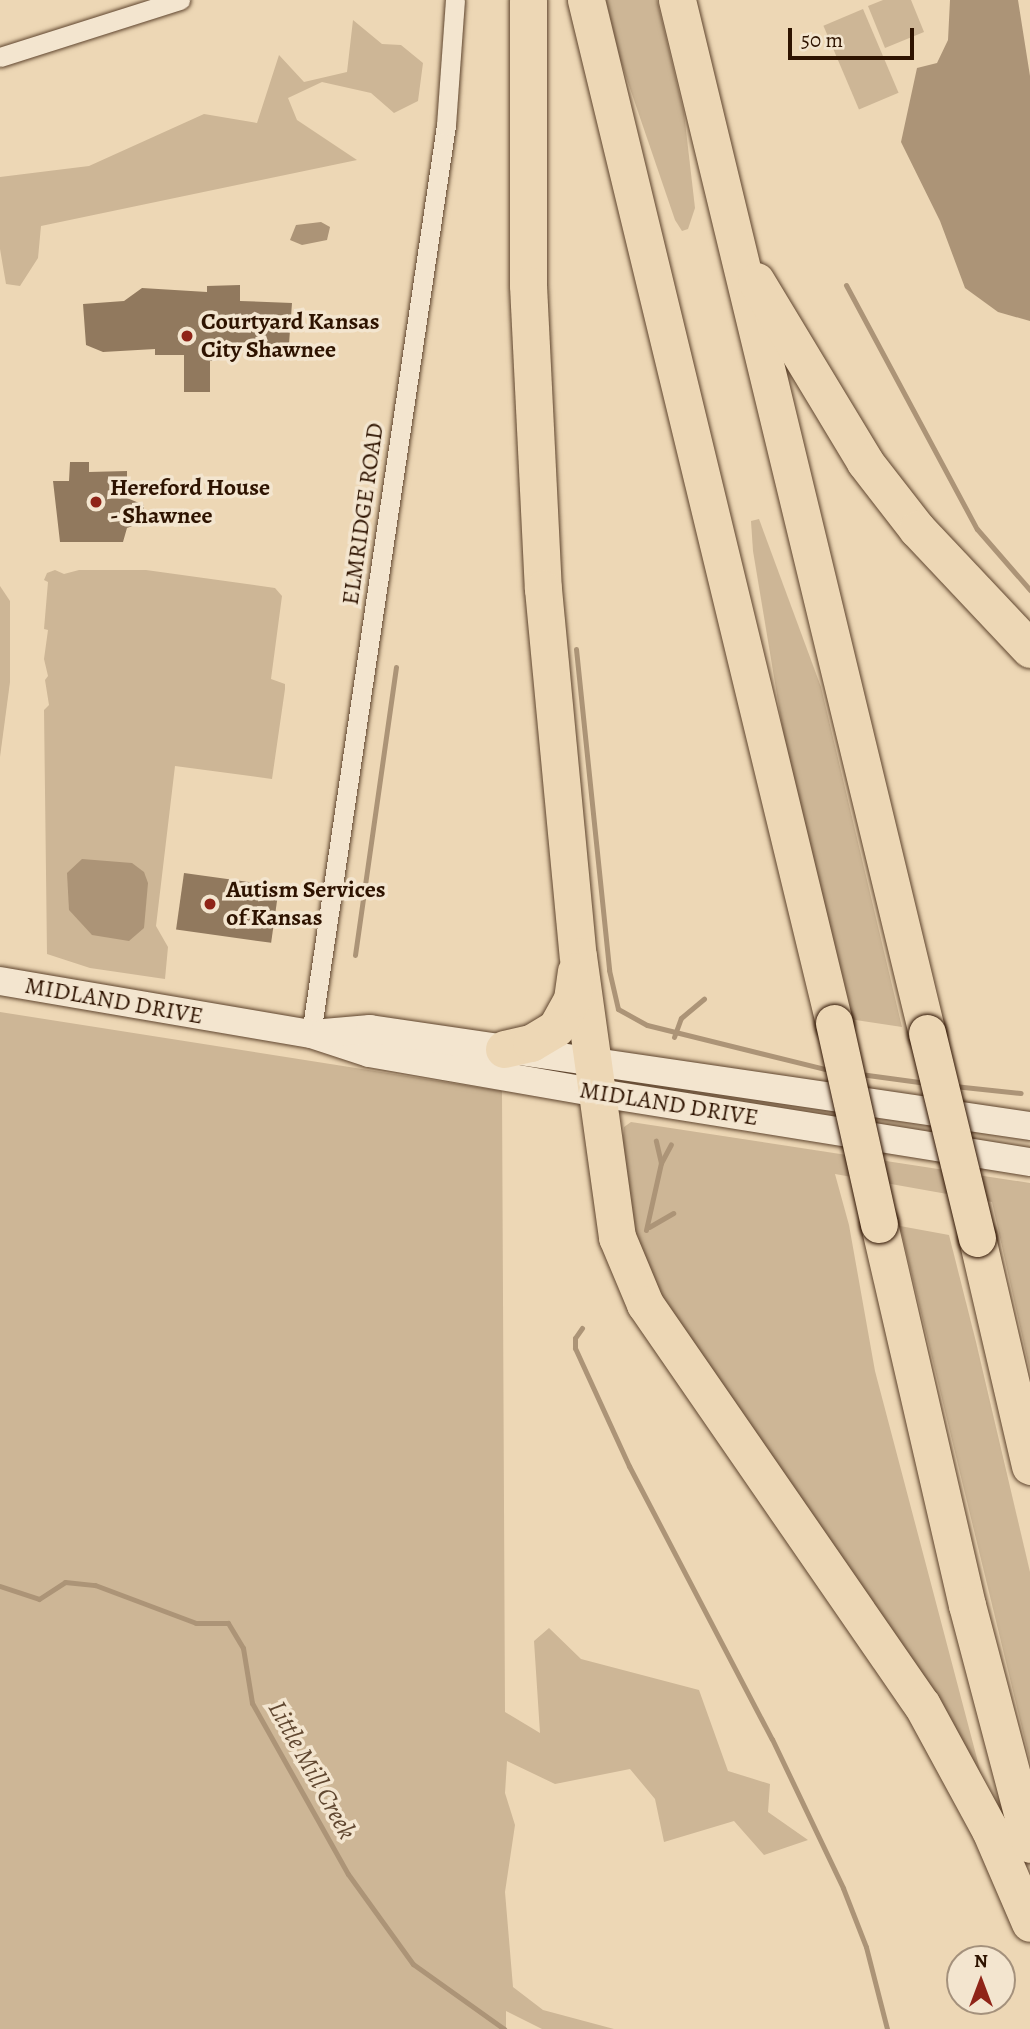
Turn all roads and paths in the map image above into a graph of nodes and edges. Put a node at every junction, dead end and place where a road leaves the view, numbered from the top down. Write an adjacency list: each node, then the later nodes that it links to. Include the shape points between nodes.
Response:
1 (180, 0): 6 (street)
2 (455, 0): 11 (street, ELMRIDGE ROAD, via 446,125)
3 (528, 0): 9 (highway, via 528,285 536,493)
4 (586, 0): 17 (highway, bridge, via 834,1023 967,1605)
5 (677, 0): 7 (highway)
6 (0, 57)
7 (737, 248): 8 (highway, via 872,472 917,529); 16 (highway, bridge)
8 (1030, 649)
9 (579, 956): 12 (highway, via 572,999 563,1020 542,1038); 13 (highway)
10 (0, 981): 11 (main road, MIDLAND DRIVE)
11 (311, 1034): 12 (main road, MIDLAND DRIVE, via 370,1029); 13 (main road, MIDLAND DRIVE, via 369,1053)
12 (504, 1049): 13 (main road, MIDLAND DRIVE)
13 (597, 1078): 14 (main road, MIDLAND DRIVE); 15 (main road, MIDLAND DRIVE); 18 (highway, via 617,1237 645,1304 903,1673 990,1830)
14 (1030, 1126)
15 (1030, 1162)
16 (1030, 1466)
17 (1030, 1844)
18 (1030, 1923)

